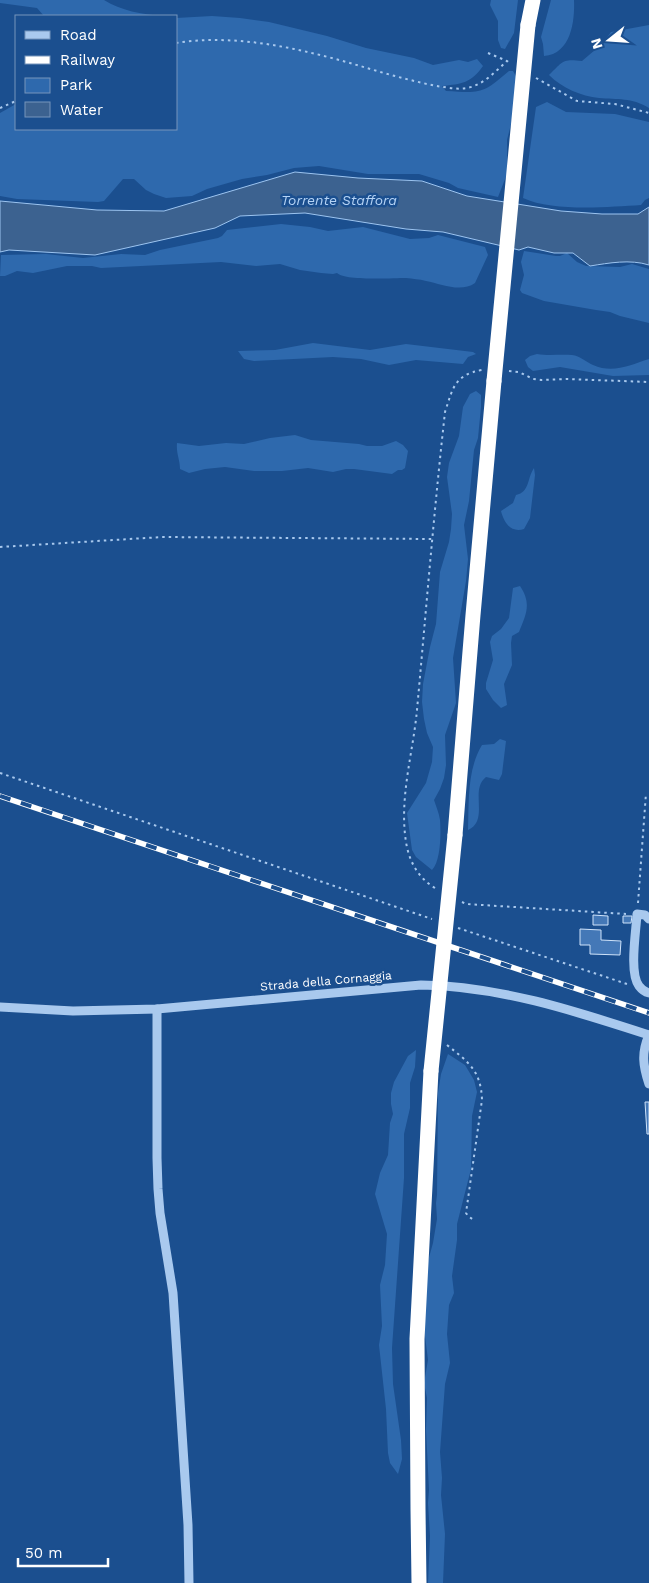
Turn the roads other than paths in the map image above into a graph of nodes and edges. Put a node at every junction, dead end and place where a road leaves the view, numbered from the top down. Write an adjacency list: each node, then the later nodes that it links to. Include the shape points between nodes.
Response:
1 (533, 0): 9 (highway, bridge, via 494,381 455,835 431,1070 417,1339)
2 (649, 919): 3 (street, via 646,915 637,914 634,972 639,986)
3 (649, 993)
4 (0, 1007): 5 (street, Strada della Cornaggia, via 73,1011)
5 (157, 1009): 6 (street, Strada della Cornaggia, via 446,985 574,1010); 8 (street, via 158,1189 173,1293)
6 (649, 1035): 7 (street, via 644,1045 644,1068)
7 (649, 1084)
8 (189, 1583)
9 (420, 1583)

